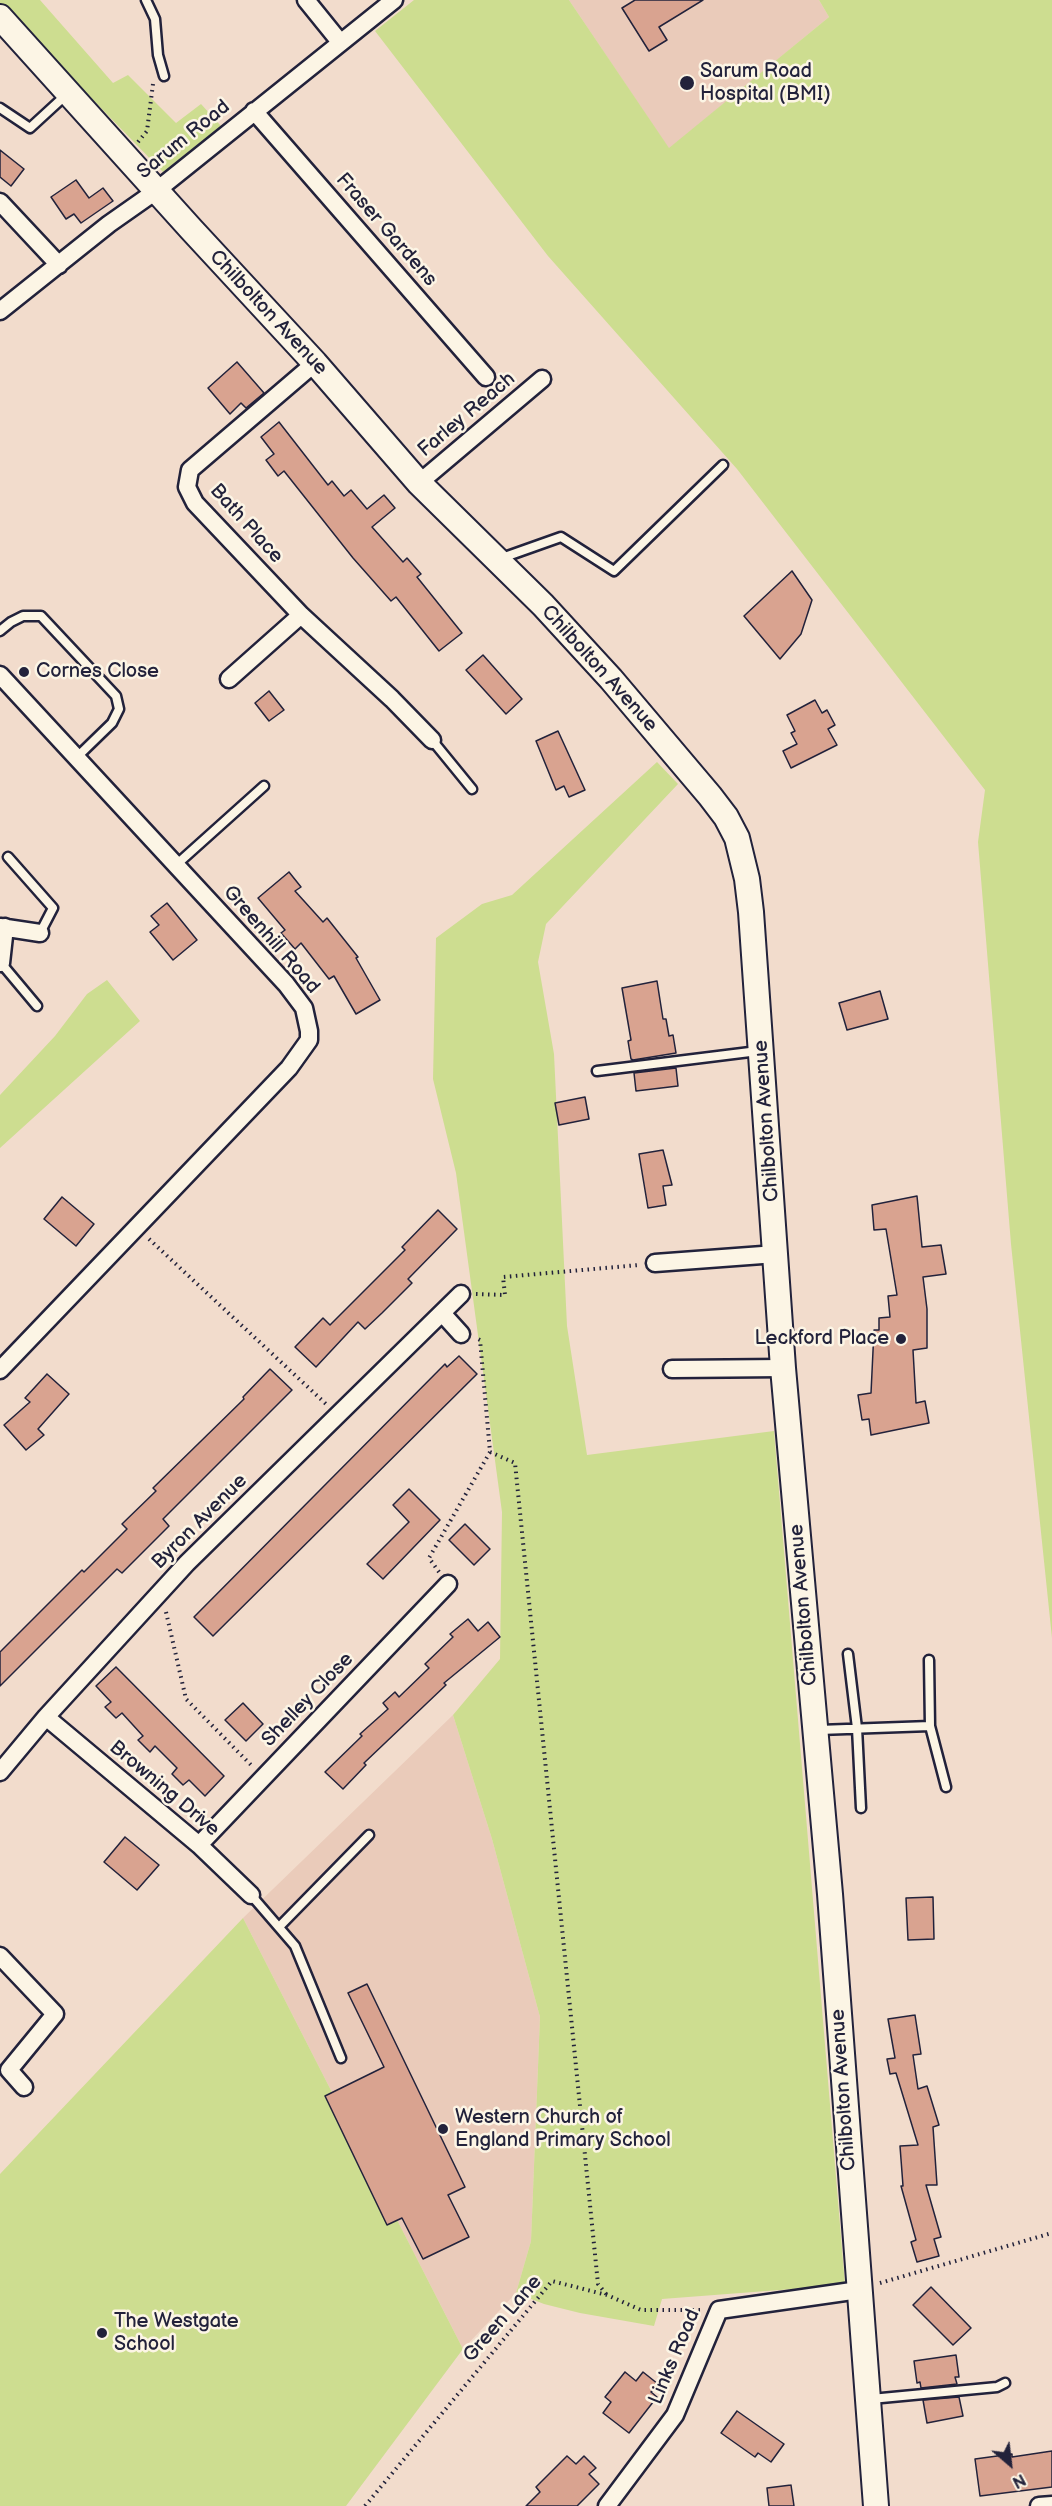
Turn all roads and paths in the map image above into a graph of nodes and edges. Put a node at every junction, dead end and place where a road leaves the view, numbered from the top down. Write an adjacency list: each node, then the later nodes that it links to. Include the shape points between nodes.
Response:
1 (146, 0): 6 (lane, via 155,19)
2 (306, 0): 5 (street)
3 (394, 0): 5 (street, Sarum Road)
4 (0, 17): 7 (main road, Chilbolton Avenue)
5 (340, 42): 9 (street, Sarum Road)
6 (159, 74): 10 (path, via 147,131)
7 (68, 92): 8 (lane, via 30,128); 10 (main road, Chilbolton Avenue)
8 (0, 108)
9 (254, 111): 11 (street, Sarum Road); 16 (street, Fraser Gardens)
10 (126, 156): 11 (main road, Chilbolton Avenue)
11 (156, 190): 13 (street, Sarum Road); 15 (main road, Chilbolton Avenue)
12 (0, 201): 13 (street)
13 (59, 265): 14 (street, Sarum Road)
14 (0, 311)
15 (315, 363): 19 (main road, Chilbolton Avenue); 21 (street, Bath Place, via 190,470 187,487 195,503)
16 (486, 377)
17 (542, 379): 19 (street, Farley Reach)
18 (723, 465): 20 (lane, via 614,572 561,537)
19 (419, 483): 20 (main road, Chilbolton Avenue)
20 (498, 559): 35 (main road, Chilbolton Avenue, via 611,680 726,817 737,838 747,879)
21 (302, 615): 24 (street); 25 (street, Bath Place)
22 (0, 631): 26 (lane, via 24,616 41,616 116,696 119,709 112,723)
23 (0, 675): 26 (street, Greenhill Road)
24 (229, 679)
25 (432, 740): 28 (lane)
26 (76, 758): 30 (street, Greenhill Road)
27 (264, 786): 30 (lane)
28 (472, 789)
29 (8, 857): 32 (lane, via 53,908)
30 (176, 865): 37 (street, Greenhill Road, via 297,997 308,1019 309,1040 289,1068)
31 (3, 927): 32 (street); 33 (street)
32 (40, 933)
33 (1, 963): 34 (lane)
34 (37, 1006)
35 (762, 1050): 36 (lane); 38 (main road, Chilbolton Avenue)
36 (597, 1071)
37 (135, 1226): 45 (street, Greenhill Road); 46 (path)
38 (776, 1254): 39 (street); 43 (main road, Chilbolton Avenue)
39 (655, 1263): 40 (path, via 503,1277 504,1295)
40 (461, 1294): 41 (street, Byron Avenue)
41 (442, 1313): 42 (street); 46 (street, Byron Avenue)
42 (461, 1334): 47 (path, via 480,1340)
43 (783, 1368): 44 (street); 55 (main road, Chilbolton Avenue)
44 (672, 1369)
45 (0, 1370)
46 (338, 1415): 49 (street, Byron Avenue)
47 (490, 1452): 48 (path, via 429,1558); 69 (path, via 515,1463 598,2284)
48 (448, 1584): 57 (street, Shelley Close)
49 (161, 1591): 52 (street, Byron Avenue); 57 (path, via 186,1699)
50 (848, 1654): 54 (lane)
51 (929, 1660): 53 (lane)
52 (46, 1717): 56 (street, Byron Avenue); 61 (street, Browning Drive)
53 (930, 1726): 54 (lane); 58 (lane)
54 (857, 1728): 55 (lane); 59 (lane)
55 (815, 1730): 68 (main road, Chilbolton Avenue)
56 (0, 1772)
57 (264, 1778): 61 (street, Shelley Close)
58 (946, 1787)
59 (861, 1808)
60 (369, 1835): 63 (lane)
61 (199, 1845): 62 (street, Browning Drive)
62 (251, 1895): 63 (lane)
63 (279, 1927): 65 (lane, via 295,1946)
64 (0, 1956): 66 (street, via 56,2014 9,2070)
65 (341, 2058)
66 (24, 2087)
67 (1052, 2233): 68 (path)
68 (859, 2290): 70 (street, Links Road); 72 (main road, Chilbolton Avenue)
69 (607, 2295): 70 (path, Green Lane, via 641,2310); 74 (path, Green Lane, via 552,2281)
70 (719, 2310): 75 (street, Links Road, via 675,2415)
71 (1005, 2383): 72 (lane)
72 (868, 2400): 76 (main road, Chilbolton Avenue)
73 (1052, 2505): 77 (street)
74 (365, 2506)
75 (607, 2506)
76 (876, 2506)
77 (1039, 2506)

